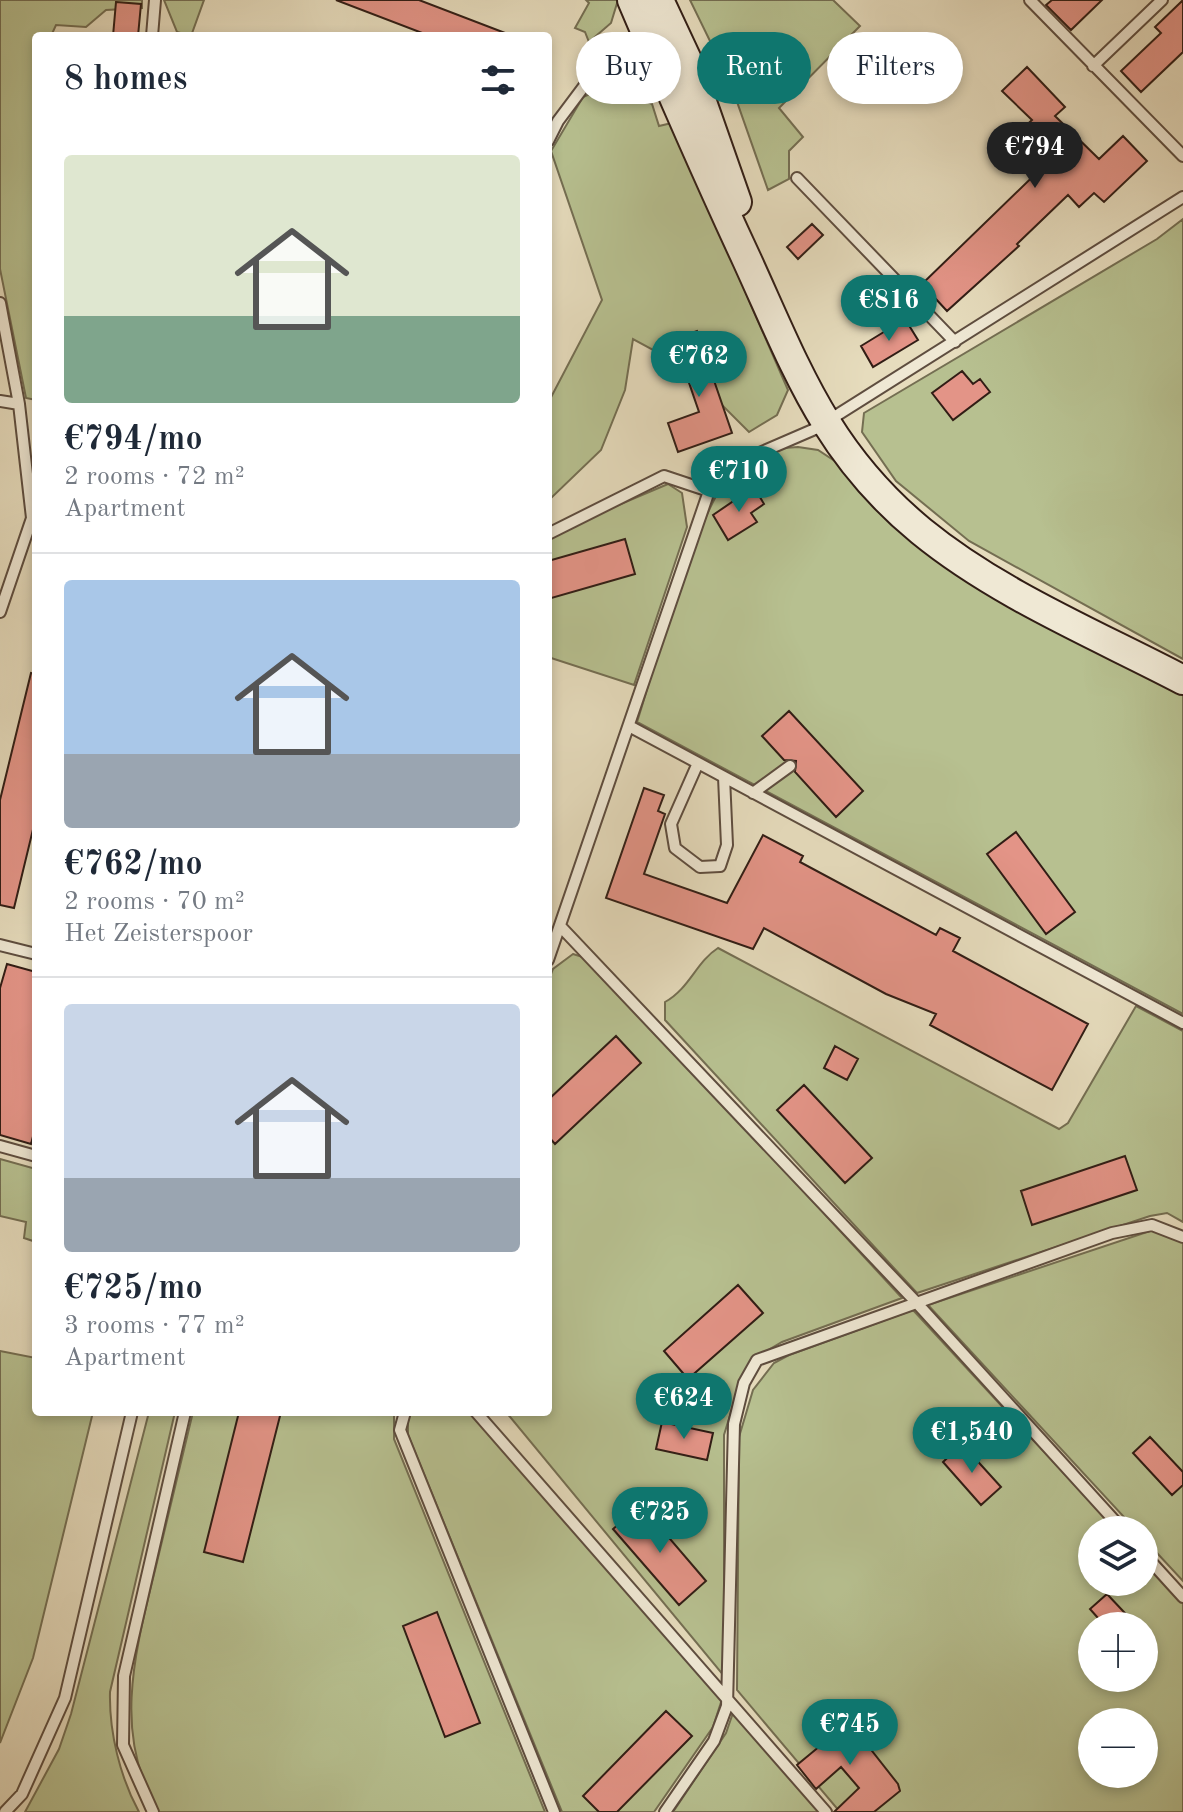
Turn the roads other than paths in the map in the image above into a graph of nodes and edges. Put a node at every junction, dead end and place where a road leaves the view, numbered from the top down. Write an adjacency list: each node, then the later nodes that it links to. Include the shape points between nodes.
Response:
1 (155, 0): 6 (lane)
2 (632, 0): 7 (street)
3 (659, 0): 8 (street)
4 (1030, 0): 9 (lane)
5 (1162, 0): 9 (lane)
6 (152, 32)
7 (658, 32)
8 (662, 32)
9 (1093, 66): 13 (lane)
10 (681, 70): 20 (street, via 714,129 773,317)
11 (576, 97): 12 (lane)
12 (552, 133)
13 (1183, 156)
14 (797, 178): 17 (lane)
15 (1183, 197): 17 (lane)
16 (0, 303): 19 (lane)
17 (955, 342): 20 (lane)
18 (0, 401): 19 (lane)
19 (19, 404): 23 (lane, via 32,518)
20 (824, 422): 21 (lane, via 727,467); 24 (street, via 883,495 940,545 1009,590)
21 (709, 491): 22 (lane, via 664,476); 25 (lane)
22 (552, 532)
23 (0, 612)
24 (1183, 680)
25 (629, 726): 26 (lane); 30 (lane)
26 (698, 763): 28 (lane); 28 (lane, via 671,824 675,848 700,867 720,866 727,845)
27 (790, 766): 29 (lane)
28 (724, 777): 29 (lane)
29 (753, 793): 34 (lane)
30 (561, 927): 32 (lane); 38 (lane)
31 (0, 945): 33 (lane)
32 (552, 950)
33 (32, 953)
34 (1183, 1023)
35 (0, 1146): 36 (lane)
36 (32, 1155)
37 (1183, 1237): 38 (lane, via 1152,1225 1112,1233)
38 (915, 1301): 43 (lane); 46 (lane, via 757,1360 744,1383 734,1424)
39 (131, 1416): 47 (lane, via 65,1698 22,1794)
40 (184, 1416): 48 (lane, via 124,1676 123,1745)
41 (404, 1416): 49 (lane, via 400,1430)
42 (480, 1416): 46 (lane)
43 (1110, 1516)
44 (1158, 1569): 45 (lane)
45 (1183, 1597)
46 (728, 1697): 50 (lane, via 714,1741); 51 (lane)
47 (5, 1812)
48 (153, 1812)
49 (554, 1812)
50 (665, 1812)
51 (826, 1812)

